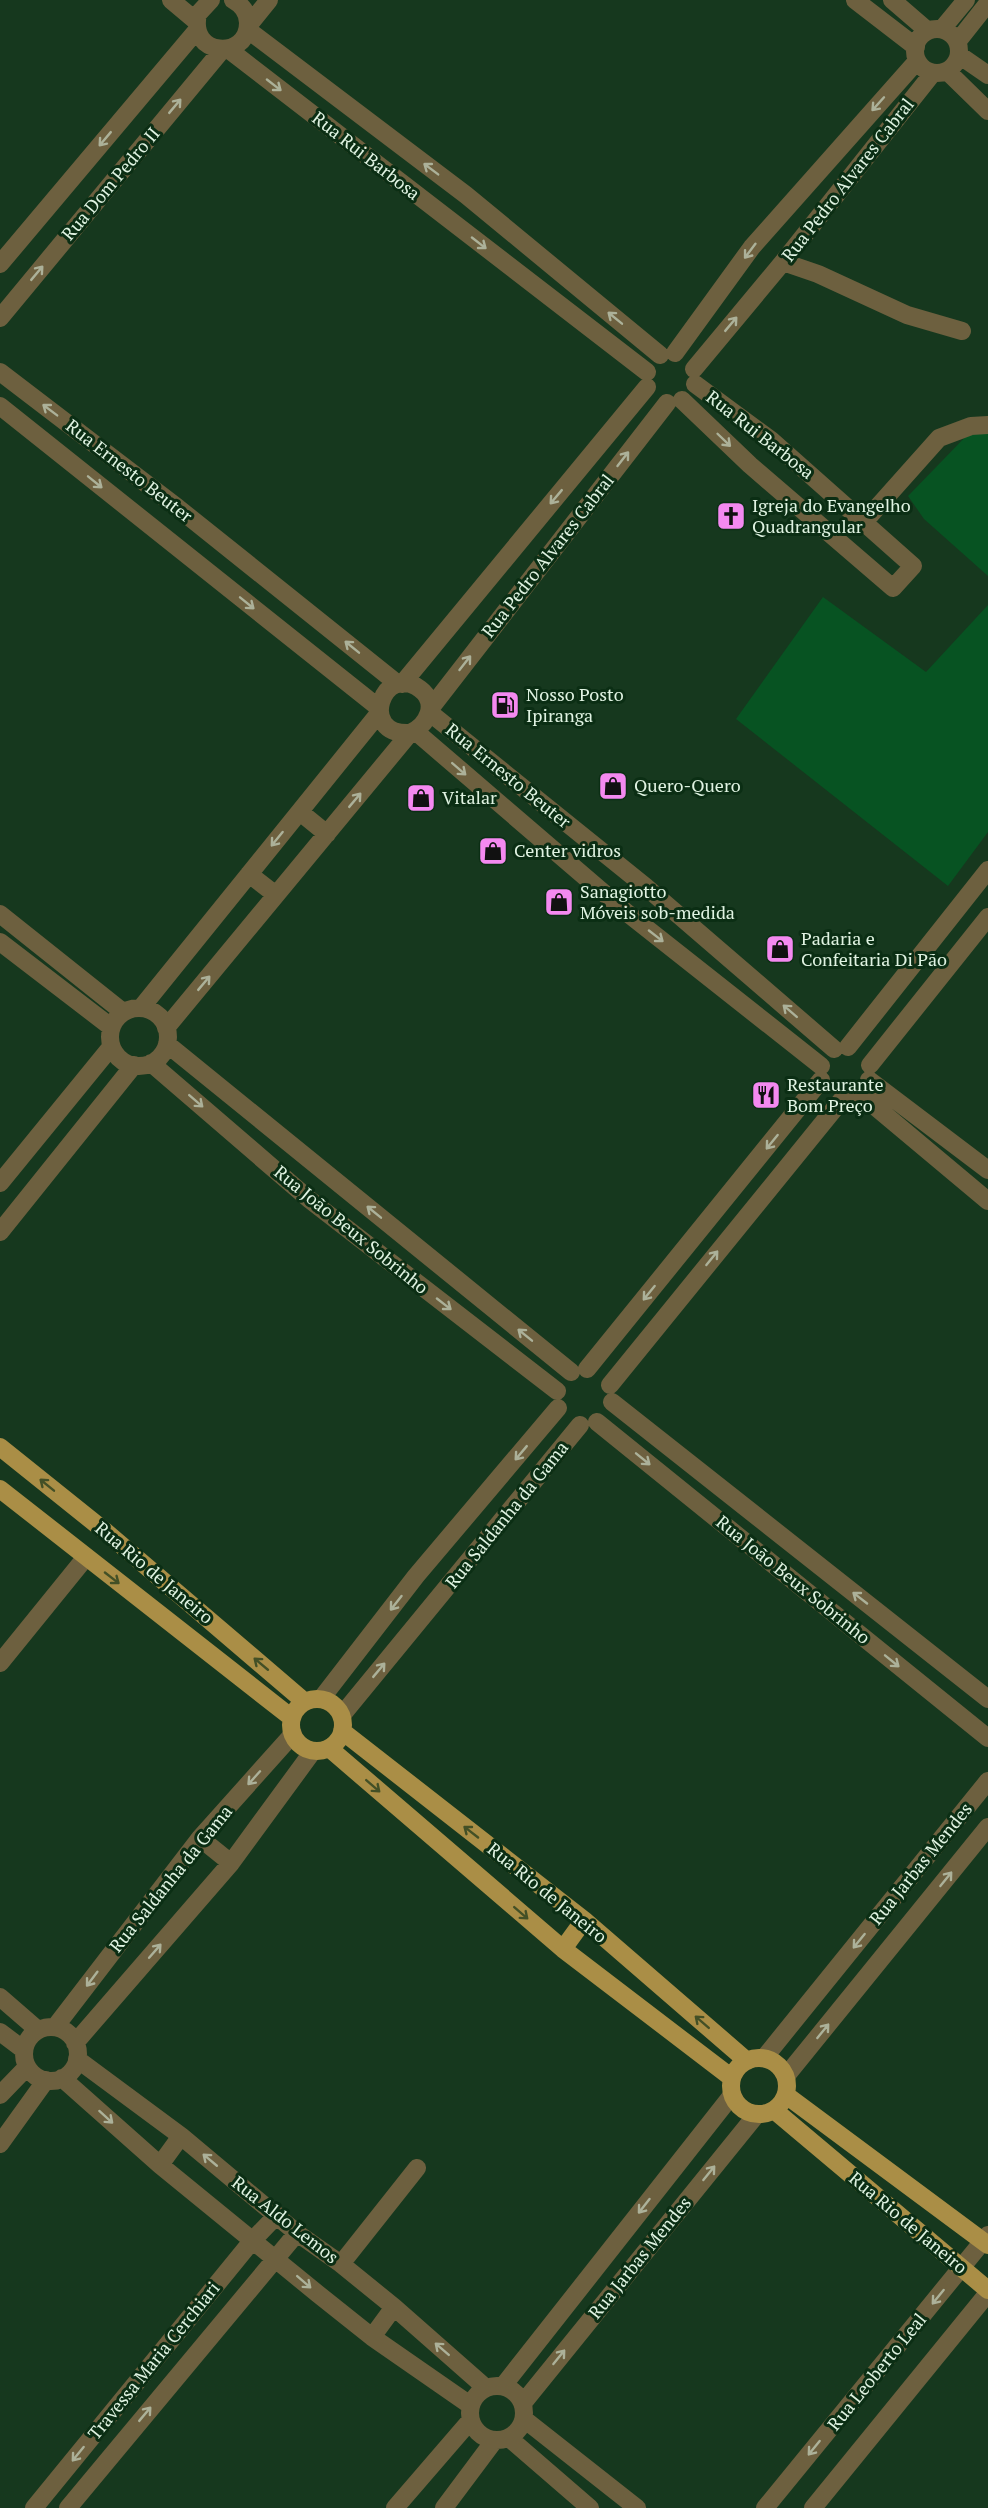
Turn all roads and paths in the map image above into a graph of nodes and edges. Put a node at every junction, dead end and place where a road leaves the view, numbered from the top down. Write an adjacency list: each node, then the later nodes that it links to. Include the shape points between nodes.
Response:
1 (171, 0): 9 (street)
2 (233, 0): 10 (street, via 244,9)
3 (269, 0): 10 (street)
4 (855, 0): 14 (street)
5 (892, 0): 11 (street)
6 (966, 0): 11 (street)
7 (208, 1): 9 (street, Rua Dom Pedro II, via 198,14)
8 (988, 3): 12 (street)
9 (197, 26): 13 (street, Rua Rui Barbosa, via 206,44); 21 (street, Rua Dom Pedro II, one-way to 21)
10 (248, 28): 13 (street, Rua Dom Pedro II, via 241,42); 18 (street, Rua Rui Barbosa, one-way to 10)
11 (935, 30): 12 (street, via 949,32); 14 (street, via 918,40)
12 (958, 48): 15 (street, via 953,67); 16 (street)
13 (225, 49): 19 (street, Rua Rui Barbosa, one-way to 19); 22 (street, Rua Dom Pedro II, one-way to 13)
14 (916, 54): 15 (street, via 921,66); 24 (street, Rua Pedro Alvares Cabral, one-way to 24, via 752,247)
15 (940, 72): 17 (street); 20 (street, Rua Pedro Alvares Cabral)
16 (988, 75)
17 (988, 111)
18 (466, 195): 19 (street); 24 (street, Rua Rui Barbosa, one-way to 18)
19 (446, 217): 27 (street, Rua Rui Barbosa, one-way to 27)
20 (783, 262): 23 (street, via 907,315); 26 (street, Rua Pedro Alvares Cabral, one-way to 20)
21 (0, 264)
22 (0, 318)
23 (962, 332)
24 (668, 354): 26 (street, via 683,356); 27 (street, via 654,359)
25 (0, 372): 34 (street, Rua Ernesto Beuter, one-way to 25)
26 (694, 376): 28 (street, via 688,396); 31 (street, Rua Rui Barbosa)
27 (647, 379): 28 (street, via 652,394); 34 (street, Rua Pedro Alvares Cabral, one-way to 34)
28 (674, 401): 32 (street, Rua Rui Barbosa, one-way to 32); 36 (street, Rua Pedro Alvares Cabral, one-way to 28)
29 (0, 406): 35 (street, Rua Ernesto Beuter, one-way to 35)
30 (988, 425): 33 (street, via 971,426 939,438)
31 (771, 440): 32 (street); 33 (street, Rua Rui Barbosa)
32 (750, 465): 33 (street, Rua Rui Barbosa, via 893,588 913,566)
33 (865, 521)
34 (400, 684): 35 (street, via 389,688); 36 (street, via 422,690)
35 (379, 710): 37 (street, via 390,729 401,734); 38 (street)
36 (430, 711): 37 (street, via 427,720); 50 (street, Rua Ernesto Beuter, one-way to 36)
37 (412, 732): 39 (street, one-way to 37); 52 (street, Rua Ernesto Beuter, one-way to 52)
38 (300, 812): 39 (street); 41 (street, one-way to 41)
39 (327, 834): 42 (street)
40 (988, 870): 50 (street)
41 (249, 874): 42 (street); 46 (street)
42 (276, 895): 48 (street, one-way to 42)
43 (0, 914): 46 (street)
44 (988, 916): 53 (street)
45 (0, 942): 47 (street)
46 (132, 1010): 47 (street); 48 (street, via 157,1014)
47 (111, 1027): 49 (street)
48 (167, 1036): 51 (street, via 158,1058); 58 (street, Rua João Beux Sobrinho, one-way to 48)
49 (111, 1047): 51 (street, via 116,1056); 55 (street)
50 (841, 1048): 52 (street, via 824,1059); 53 (street, via 862,1053)
51 (142, 1064): 57 (street); 60 (street, Rua João Beux Sobrinho, one-way to 60)
52 (821, 1073): 53 (street, via 830,1092); 58 (street, one-way to 58)
53 (860, 1084): 54 (street); 56 (street); 59 (street, one-way to 53)
54 (988, 1170)
55 (0, 1184)
56 (988, 1201)
57 (0, 1232)
58 (579, 1371): 59 (street, via 604,1377); 60 (street, via 559,1384)
59 (611, 1394): 61 (street, via 604,1417); 70 (street, Rua João Beux Sobrinho, one-way to 59)
60 (557, 1400): 61 (street, via 571,1422); 67 (street, Rua Saldanha da Gama, one-way to 67)
61 (589, 1424): 68 (street, Rua Saldanha da Gama); 74 (street, Rua João Beux Sobrinho, one-way to 74)
62 (0, 1447): 64 (main road, Rua Rio de Janeiro, one-way to 62)
63 (0, 1489): 65 (main road, Rua Rio de Janeiro)
64 (78, 1510): 65 (main road); 71 (main road, Rua Rio de Janeiro, one-way to 64)
65 (57, 1534): 66 (main road, Rua Rio de Janeiro)
66 (86, 1557): 69 (street); 73 (main road, Rua Rio de Janeiro, one-way to 73)
67 (416, 1576): 68 (street); 71 (street, Rua Saldanha da Gama, one-way to 71)
68 (441, 1595): 72 (street, Rua Saldanha da Gama, one-way to 68)
69 (0, 1663)
70 (988, 1699)
71 (313, 1700): 72 (main road, via 337,1708); 73 (main road, via 295,1712)
72 (342, 1723): 75 (main road, via 340,1738); 80 (main road, Rua Rio de Janeiro, one-way to 72)
73 (292, 1726): 75 (main road, via 304,1748); 78 (street, Rua Saldanha da Gama, one-way to 78)
74 (988, 1738)
75 (321, 1749): 79 (street, Rua Saldanha da Gama); 81 (main road, Rua Rio de Janeiro, one-way to 81)
76 (988, 1781): 87 (street, Rua Jarbas Mendes, one-way to 87)
77 (988, 1827): 88 (street, Rua Jarbas Mendes, one-way to 77)
78 (200, 1838): 79 (street); 83 (street, Rua Saldanha da Gama, one-way to 83)
79 (231, 1863): 85 (street, Rua Saldanha da Gama, one-way to 79)
80 (584, 1920): 81 (main road); 87 (main road, Rua Rio de Janeiro, one-way to 80)
81 (563, 1949): 90 (main road, Rua Rio de Janeiro)
82 (0, 1997): 83 (street)
83 (46, 2029): 85 (street, via 70,2035); 86 (street, via 31,2036)
84 (0, 2032): 86 (street)
85 (76, 2051): 89 (street, via 74,2067); 94 (street, Rua Aldo Lemos)
86 (26, 2058): 89 (street, via 32,2073); 91 (street)
87 (755, 2059): 88 (main road, via 773,2061); 90 (main road, via 740,2065)
88 (786, 2076): 92 (main road)
89 (54, 2079): 95 (street); 96 (street, Rua Aldo Lemos, one-way to 96)
90 (732, 2086): 93 (main road, via 741,2108); 108 (street, Rua Jarbas Mendes, one-way to 108)
91 (0, 2095)
92 (786, 2095): 93 (main road); 100 (main road, Rua Rio de Janeiro)
93 (766, 2112): 104 (main road, Rua Rio de Janeiro); 109 (street, Rua Jarbas Mendes, one-way to 93)
94 (181, 2136): 96 (street); 98 (street, Rua Aldo Lemos, one-way to 94)
95 (0, 2144)
96 (160, 2165): 101 (street, Rua Aldo Lemos)
97 (417, 2168): 103 (street)
98 (277, 2215): 99 (street, Rua Aldo Lemos); 101 (street, Travessa Maria Cerchiari)
99 (297, 2233): 102 (street, Travessa Maria Cerchiari); 103 (street, Rua Aldo Lemos)
100 (986, 2240): 104 (street, Rua Leoberto Leal)
101 (252, 2241): 102 (street, Rua Aldo Lemos); 112 (street, Travessa Maria Cerchiari, one-way to 112)
102 (275, 2258): 107 (street, Rua Aldo Lemos, one-way to 107); 113 (street, Travessa Maria Cerchiari, one-way to 102)
103 (341, 2264): 106 (street, Rua Aldo Lemos)
104 (961, 2268): 105 (main road, Rua Rio de Janeiro); 118 (street, Rua Leoberto Leal, one-way to 118)
105 (988, 2291): 119 (street, Rua Leoberto Leal)
106 (394, 2307): 107 (street); 108 (street, Rua Aldo Lemos, one-way to 106)
107 (372, 2337): 110 (street, Rua Aldo Lemos)
108 (494, 2387): 109 (street, via 511,2389); 110 (street, via 479,2392)
109 (523, 2411): 111 (street, via 516,2433); 117 (street)
110 (470, 2413): 111 (street, via 479,2434); 114 (street)
111 (502, 2439): 115 (street); 116 (street)
112 (34, 2508)
113 (68, 2508)
114 (395, 2508)
115 (444, 2508)
116 (590, 2508)
117 (636, 2508)
118 (765, 2508)
119 (813, 2508)

